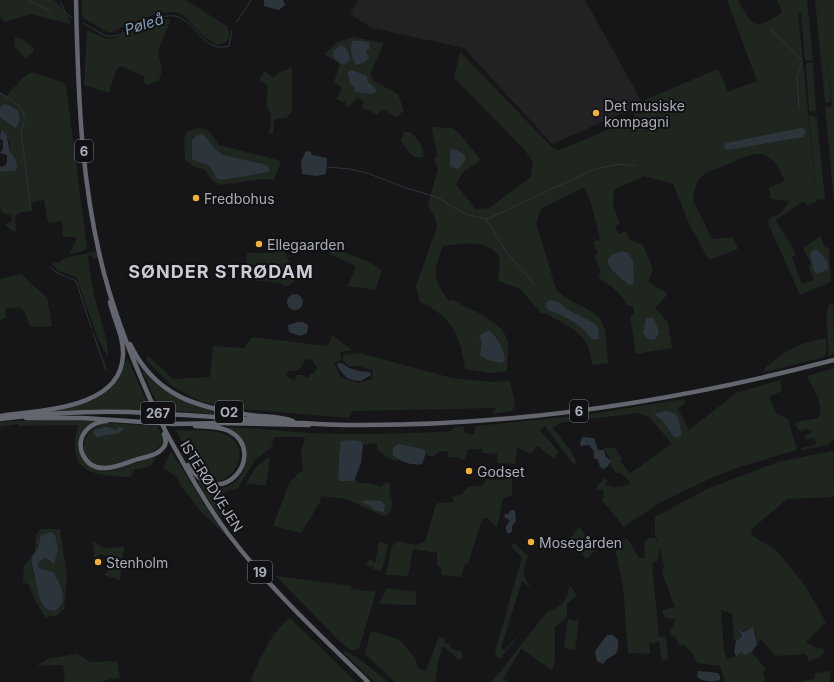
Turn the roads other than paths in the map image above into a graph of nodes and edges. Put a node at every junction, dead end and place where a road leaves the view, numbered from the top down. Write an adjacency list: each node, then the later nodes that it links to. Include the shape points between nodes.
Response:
1 (76, 0): 3 (highway, ISTERØDVEJEN / 6)
2 (79, 0): 3 (highway, ISTERØDVEJEN)
3 (77, 23): 4 (highway, ISTERØDVEJEN / 6, via 84,156 100,257)
4 (109, 290): 6 (highway, ISTERØDVEJEN / 6, via 128,346); 7 (highway, via 123,350 120,368 110,386 102,394 80,402 58,408); 11 (highway, O2, via 134,353 148,371 168,389 203,407)
5 (834, 360): 13 (highway, 6, via 686,395 563,413 424,424)
6 (151, 401): 14 (highway, ISTERØDVEJEN / 19, bridge)
7 (0, 416)
8 (17, 417): 9 (highway, 267); 10 (highway, 6); 11 (highway, 267, via 86,412 135,412)
9 (0, 419)
10 (118, 421): 12 (highway, 6); 14 (highway, 6, via 96,424 84,433 81,440 82,451 93,466 111,468 156,454 165,446)
11 (299, 423): 13 (highway, 267)
12 (173, 424): 13 (highway, 6); 15 (highway, via 216,428 229,432 243,447 243,465 230,481 220,484 208,483 194,474)
13 (318, 424)
14 (166, 434): 15 (highway, ISTERØDVEJEN / 19)
15 (173, 444): 16 (highway, ISTERØDVEJEN / 19, via 208,504 251,562 298,614)
16 (368, 682)

